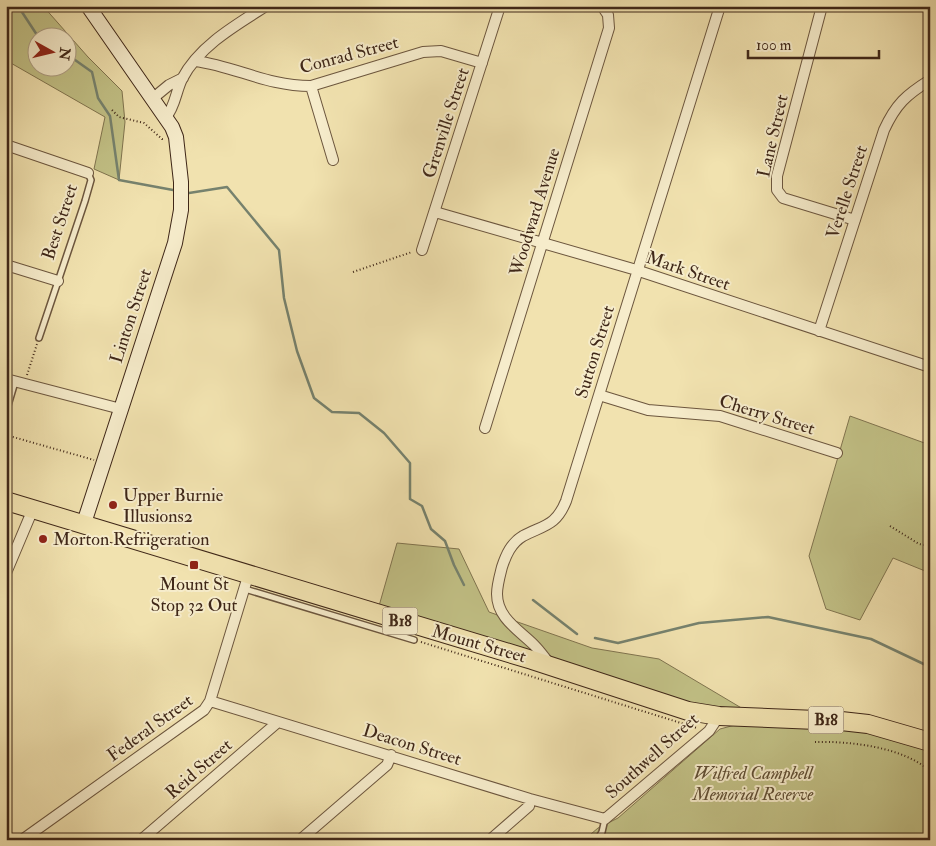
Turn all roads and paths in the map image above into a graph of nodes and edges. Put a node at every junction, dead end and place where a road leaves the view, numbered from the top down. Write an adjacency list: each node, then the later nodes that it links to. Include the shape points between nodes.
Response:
1 (88, 6): 12 (street, Linton Street)
2 (266, 6): 7 (street, via 224,34)
3 (500, 6): 8 (street, Grenville Street)
4 (602, 6): 21 (street, Woodward Avenue, via 608,15 609,28)
5 (720, 6): 24 (street, Sutton Street)
6 (822, 6): 20 (street, Lane Street, via 776,176 777,190 783,198)
7 (196, 61): 9 (street); 11 (street, Conrad Street, via 279,84)
8 (482, 63): 11 (street, Conrad Street, via 442,51 423,52); 19 (street, Grenville Street)
9 (183, 78): 12 (street); 14 (street)
10 (930, 80): 20 (street, Verelle Street, via 907,94 893,111)
11 (311, 86): 17 (street)
12 (152, 99): 14 (street, Linton Street)
13 (112, 110): 15 (path, via 119,116 144,123 162,139)
14 (166, 117): 15 (street, Linton Street)
15 (176, 137): 32 (street, Linton Street, via 181,210 175,243)
16 (6, 145): 18 (street)
17 (332, 160)
18 (88, 173): 26 (lane, Best Street, via 89,188)
19 (434, 212): 21 (street, Mark Street); 22 (street, Grenville Street)
20 (855, 220): 27 (street, Verelle Street)
21 (542, 244): 24 (street, Mark Street); 34 (street, Woodward Avenue)
22 (422, 250): 25 (path)
23 (6, 265): 26 (street, Best Street)
24 (637, 271): 27 (street, Mark Street); 31 (street, Sutton Street)
25 (353, 272)
26 (58, 281): 28 (lane, Best Street)
27 (819, 332): 29 (street, Mark Street)
28 (39, 338): 30 (path)
29 (930, 367)
30 (15, 382): 32 (street); 33 (lane)
31 (599, 395): 36 (street, Cherry Street, via 648,410 720,416); 46 (street, Sutton Street, via 561,514 552,523 513,543 504,560 497,594 506,620 535,646)
32 (121, 409): 37 (street, Linton Street)
33 (6, 412)
34 (485, 428)
35 (6, 435): 37 (path)
36 (837, 454)
37 (104, 463): 40 (street, Linton Street)
38 (6, 501): 39 (highway, Mount Street / B18)
39 (33, 509): 40 (highway, Mount Street / B18); 43 (street)
40 (84, 523): 44 (highway, Mount Street / B18)
41 (890, 526): 42 (path, via 919,544)
42 (930, 546)
43 (6, 572)
44 (247, 581): 45 (lane); 46 (highway, Mount Street / B18); 47 (street, Federal Street)
45 (414, 640): 48 (path, via 696,729)
46 (551, 666): 48 (highway, Mount Street / B18, via 656,702)
47 (210, 701): 49 (street, Deacon Street); 56 (street, Federal Street, via 204,710)
48 (719, 716): 51 (highway, Mount Street / B18, via 868,724); 55 (street, Southwell Street, via 709,731)
49 (278, 722): 52 (street, Deacon Street); 57 (street, Reid Street)
50 (815, 742): 53 (path, via 874,747 920,762)
51 (930, 742)
52 (391, 755): 54 (street, Deacon Street); 58 (street, via 387,765)
53 (930, 771)
54 (530, 799): 55 (street, Deacon Street); 59 (street, via 529,806)
55 (605, 819): 60 (lane)
56 (22, 840)
57 (141, 840)
58 (300, 840)
59 (490, 840)
60 (597, 840)

